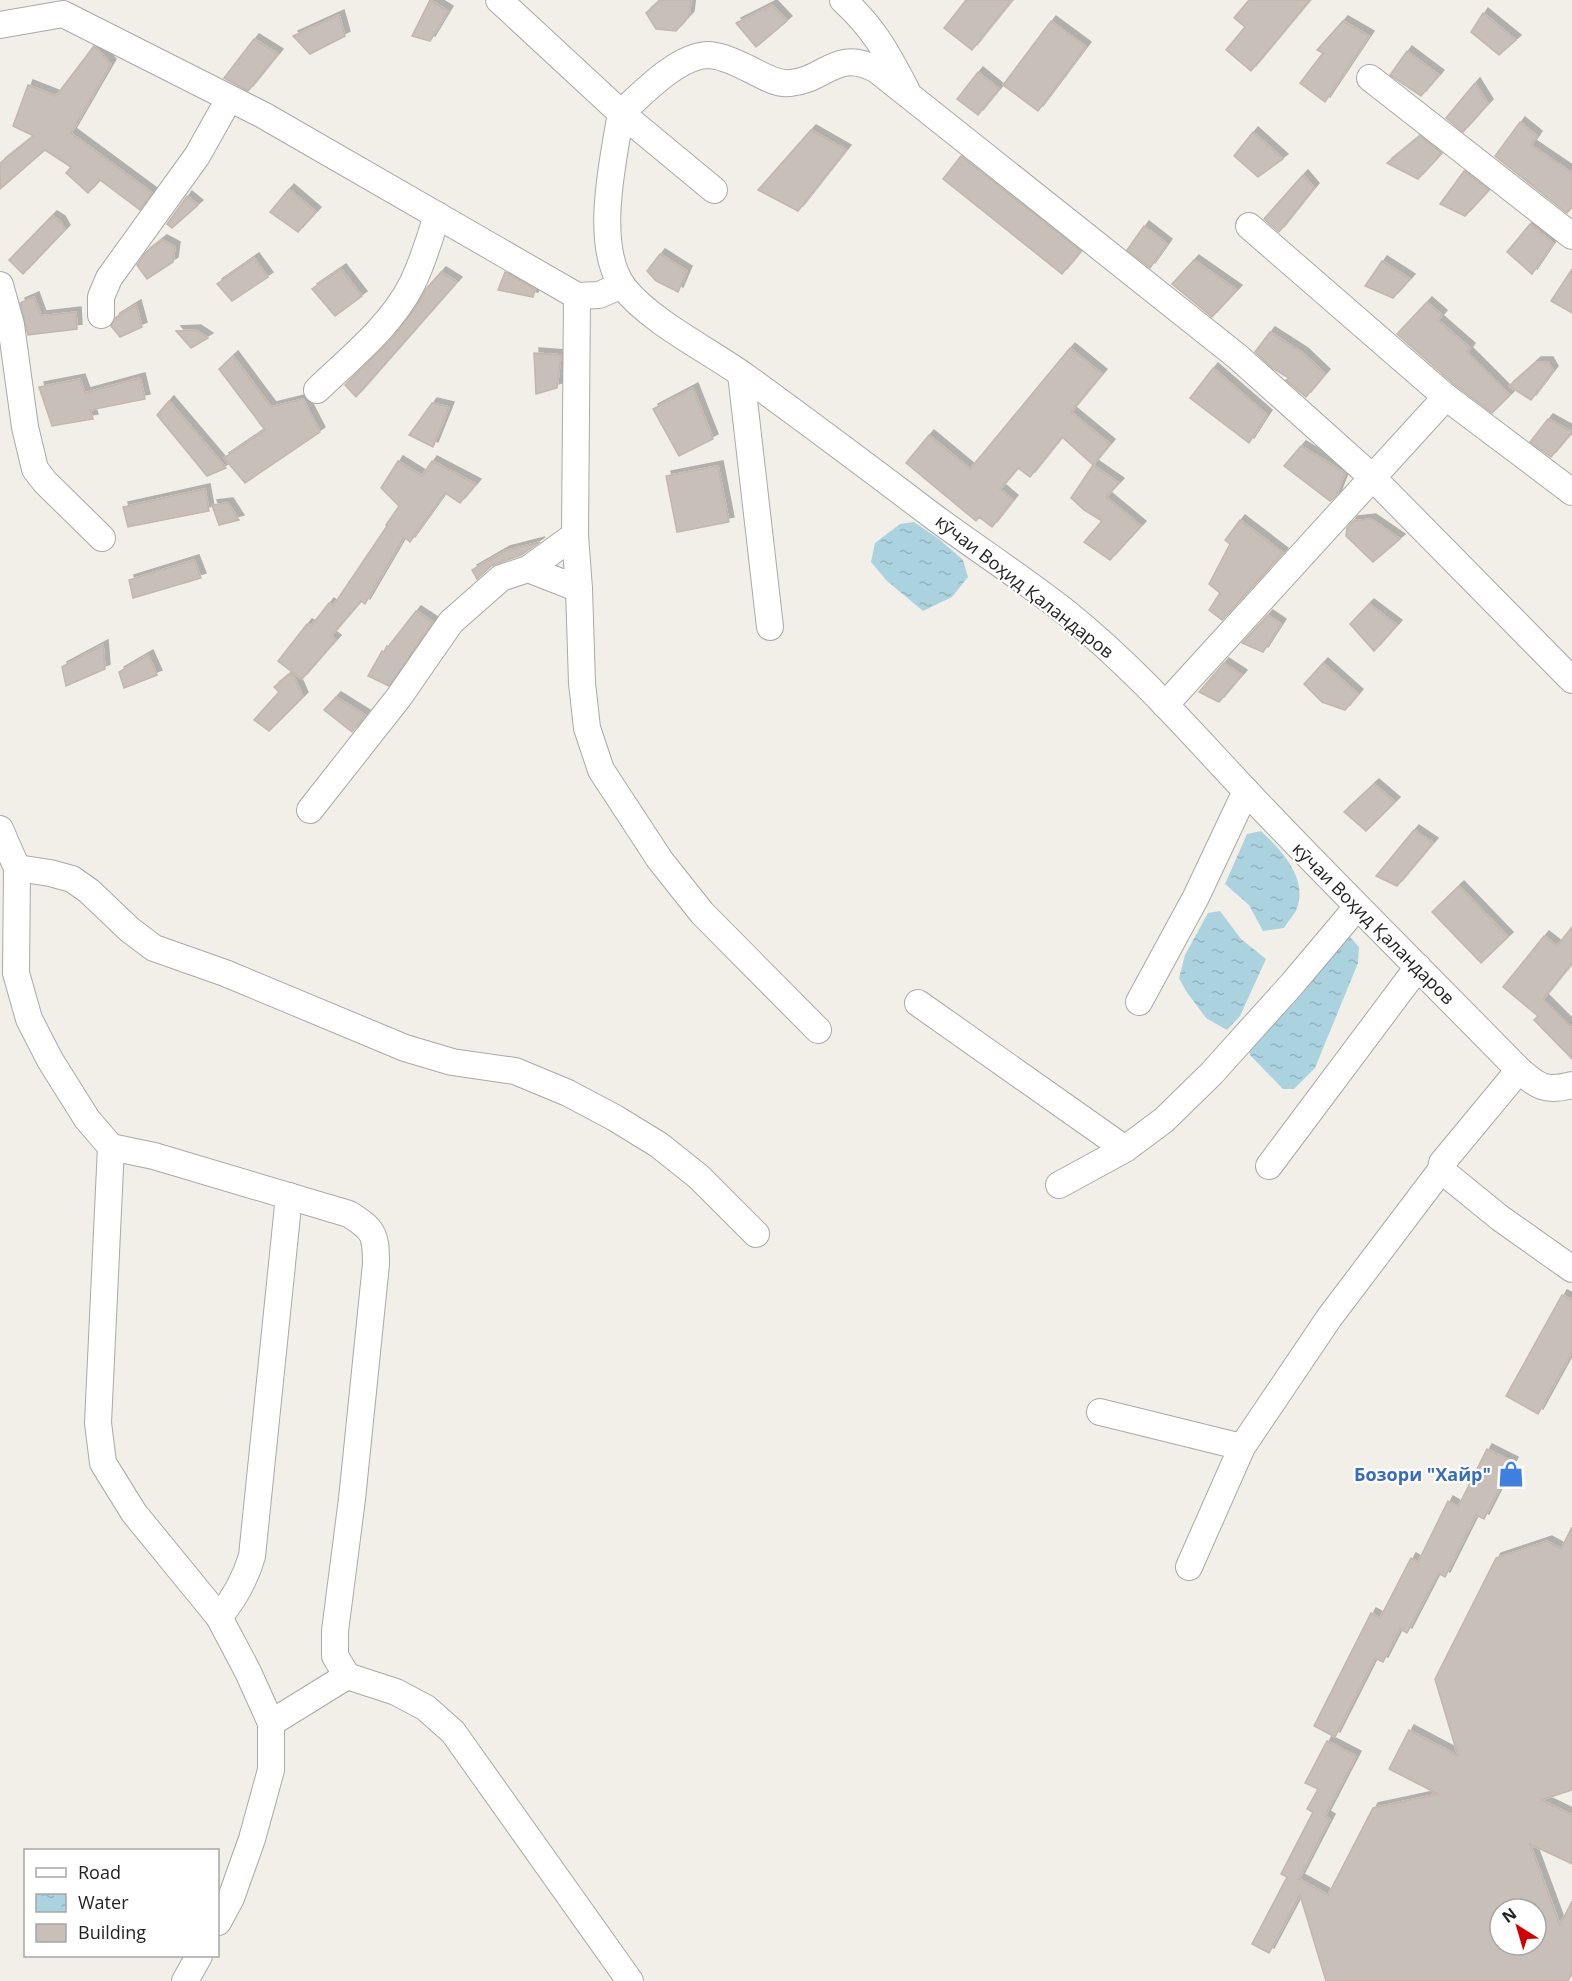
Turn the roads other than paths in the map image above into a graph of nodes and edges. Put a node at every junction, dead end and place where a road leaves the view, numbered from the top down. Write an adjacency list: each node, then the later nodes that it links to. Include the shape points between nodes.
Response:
1 (499, 0): 8 (street)
2 (843, 0): 6 (street, via 881,42)
3 (66, 7): 4 (street); 7 (street)
4 (0, 25)
5 (1370, 78): 12 (street)
6 (910, 97): 8 (street, via 862,62 838,64 789,84 708,55 662,76); 20 (street, via 1238,357)
7 (229, 99): 10 (street); 16 (street, via 197,156 109,278 101,297)
8 (621, 113): 9 (street); 14 (street, кӯчаи Воҳид Қаландаров, via 608,234 610,260)
9 (714, 190)
10 (437, 215): 15 (street); 18 (street, via 412,285 393,314)
11 (1249, 226): 19 (street)
12 (1572, 236)
13 (0, 285): 23 (street, via 11,325 35,469)
14 (622, 285): 15 (street, via 599,295); 17 (street, кӯчаи Воҳид Қаландаров, via 650,313)
15 (578, 296): 22 (street)
16 (101, 315)
17 (741, 374): 26 (street); 28 (street, кӯчаи Воҳид Қаландаров, via 1066,613 1112,651)
18 (317, 390)
19 (1446, 397): 20 (street); 21 (street)
20 (1372, 477): 27 (street); 28 (street)
21 (1572, 492)
22 (575, 535): 24 (street); 25 (street)
23 (102, 538)
24 (528, 569): 25 (street); 30 (street, via 501,578 451,622 399,697)
25 (579, 589): 38 (street, via 587,728 601,770 660,860 702,913)
26 (770, 627)
27 (1572, 680)
28 (1165, 705): 29 (street, кӯчаи Воҳид Қаландаров)
29 (1246, 791): 33 (street, кӯчаи Воҳид Қаландаров); 36 (street, via 1196,897)
30 (310, 810)
31 (0, 829): 32 (street)
32 (17, 868): 35 (street); 47 (street, via 72,879 154,948 225,973 405,1048 452,1062 515,1071 568,1093 659,1145 699,1177)
33 (1357, 908): 34 (street, кӯчаи Воҳид Қаландаров); 42 (street, via 1212,1072 1164,1120)
34 (1418, 967): 39 (street, кӯчаи Воҳид Қаландаров); 43 (street)
35 (8, 981): 41 (street, via 50,1060 87,1119)
36 (1139, 1002)
37 (918, 1004): 42 (street)
38 (819, 1030)
39 (1519, 1070): 40 (street, кӯчаи Воҳид Қаландаров, via 1536,1086 1555,1089); 44 (street, via 1442,1163)
40 (1572, 1085)
41 (111, 1147): 46 (street); 52 (street, via 98,1423 103,1463 134,1513)
42 (1125, 1149): 45 (street)
43 (1269, 1166)
44 (1441, 1170): 48 (street); 50 (street, via 1329,1318)
45 (1059, 1185)
46 (289, 1196): 52 (street, via 252,1556 234,1599); 53 (street, via 349,1214 370,1227 376,1244 352,1499 334,1631 335,1656)
47 (756, 1234)
48 (1572, 1269)
49 (1100, 1412): 50 (street)
50 (1242, 1447): 51 (street)
51 (1189, 1567)
52 (219, 1617): 54 (street)
53 (347, 1676): 54 (street); 58 (street, via 396,1692 426,1708 453,1732)
54 (271, 1723): 55 (street, via 271,1770 252,1839)
55 (219, 1920)
56 (198, 1957): 57 (street)
57 (185, 1981)
58 (630, 1981)

